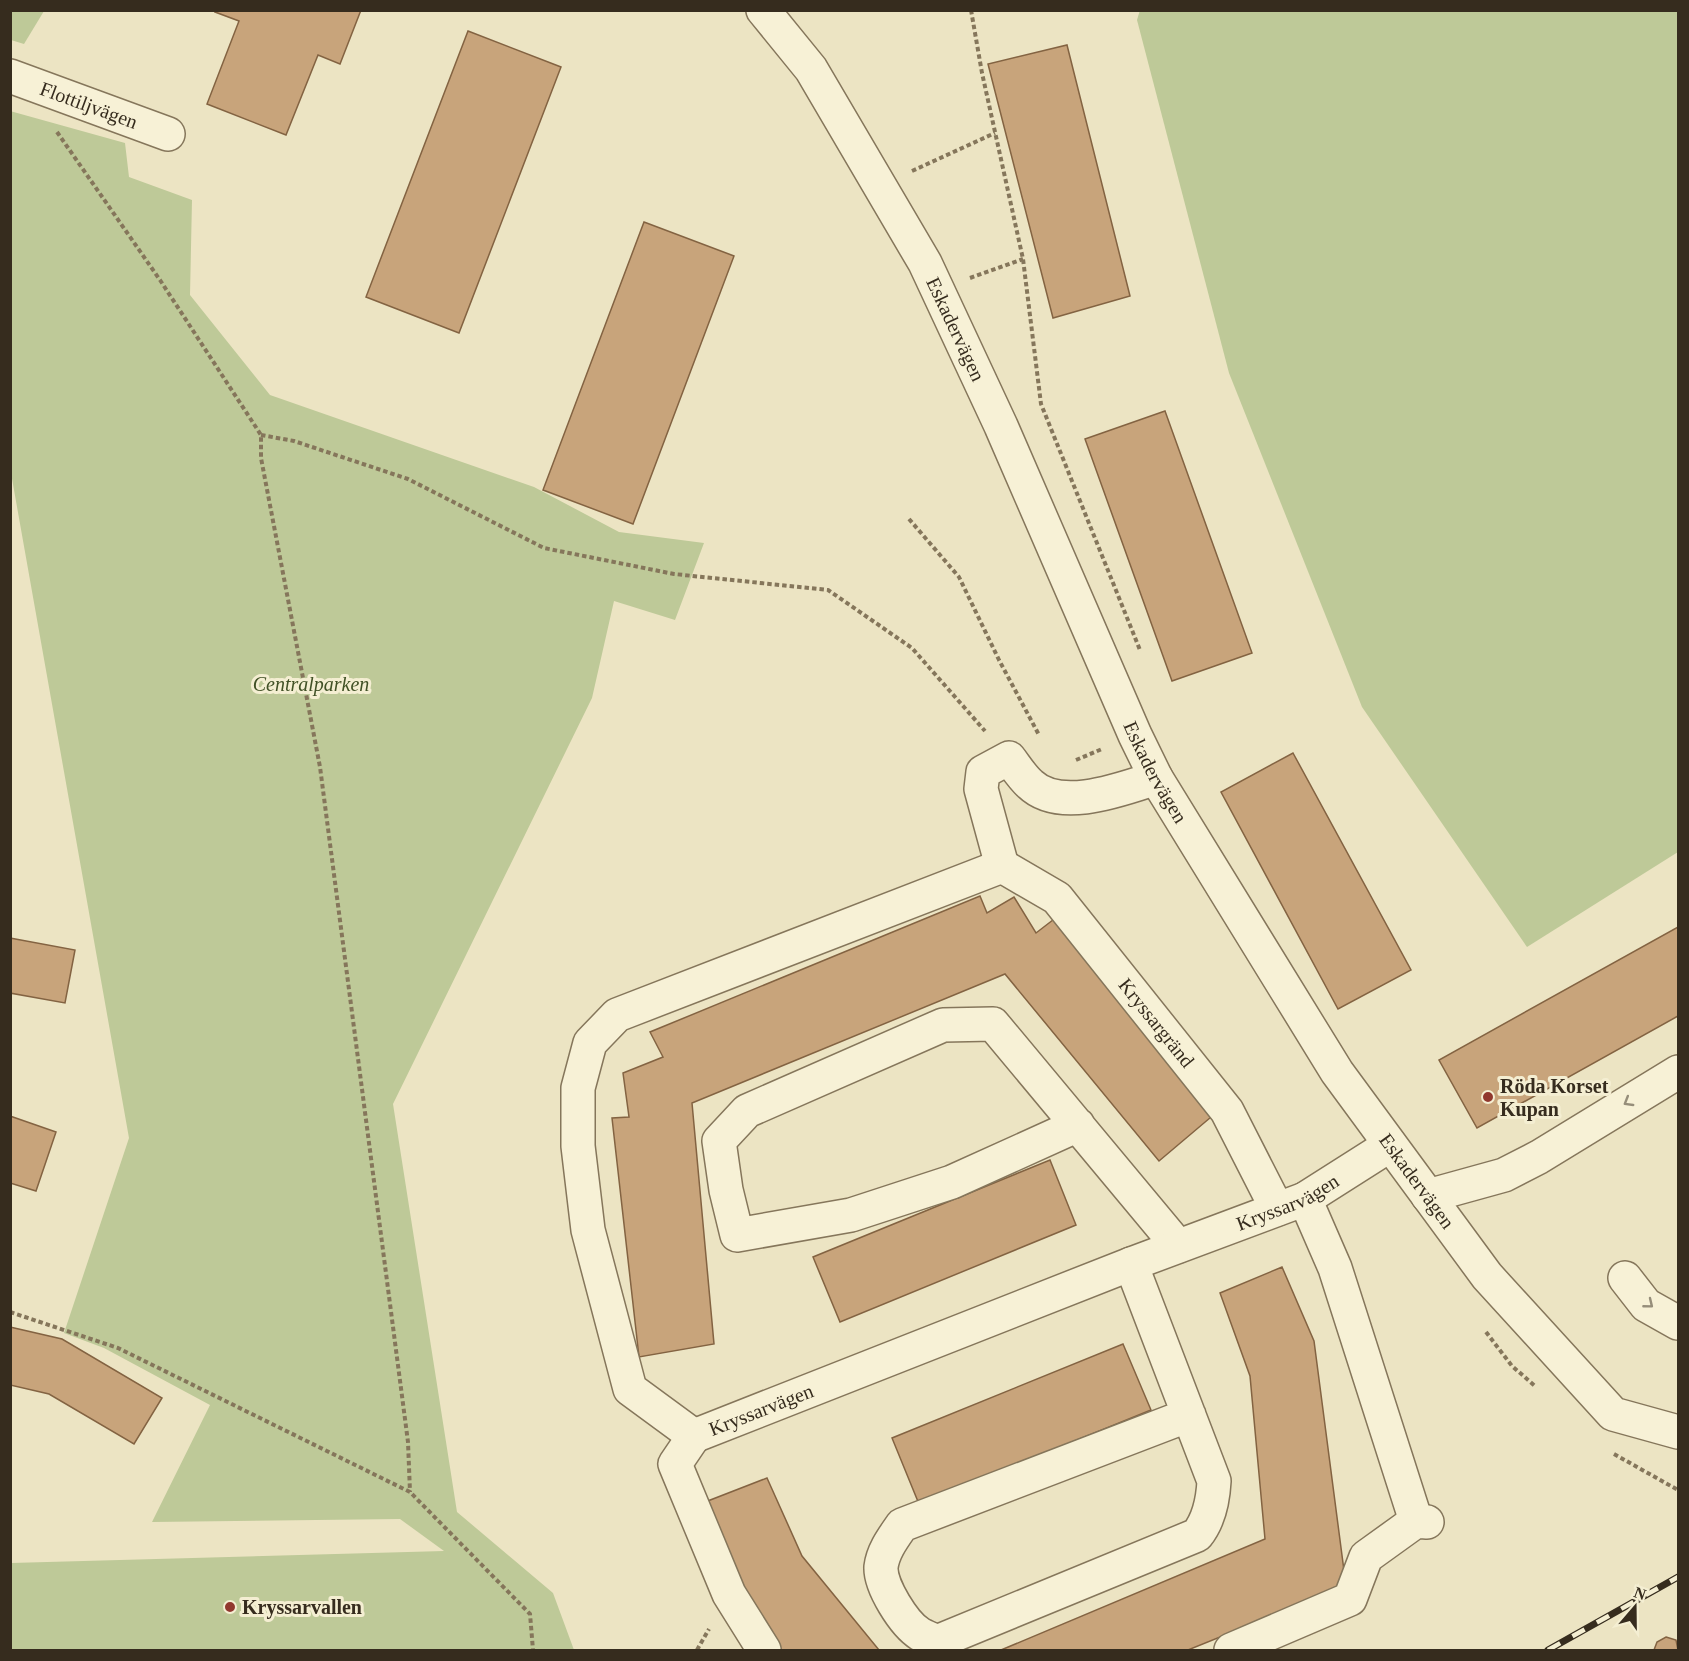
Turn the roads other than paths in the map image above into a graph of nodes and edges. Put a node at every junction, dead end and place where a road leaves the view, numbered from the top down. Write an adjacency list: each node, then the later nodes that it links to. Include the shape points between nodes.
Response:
1 (763, 10): 4 (street, Eskadervägen, via 811,69 925,263)
2 (10, 76): 3 (street, Flottiljvägen)
3 (168, 134)
4 (1156, 778): 5 (street, via 1099,796 1051,797 1031,785 1009,758 983,772 981,789); 8 (street, Eskadervägen, via 1337,1072)
5 (1002, 866): 10 (street, Kryssargränd, via 1057,898 1227,1112); 17 (street, Kryssarvägen, via 617,1015 590,1043 578,1088 578,1146 588,1230 630,1389)
6 (1678, 1072): 9 (street, one-way to 9, via 1504,1175)
7 (1078, 1125): 7 (street, via 993,1024 943,1025 747,1111 719,1141 737,1235 851,1215 952,1182); 11 (street)
8 (1390, 1145): 9 (street, Eskadervägen); 10 (street, Kryssarvägen)
9 (1428, 1196): 16 (street, Eskadervägen, via 1486,1276 1612,1414)
10 (1291, 1204): 11 (street, Kryssarvägen); 19 (street, Kryssargränd, via 1335,1268 1422,1522 1366,1557 1350,1599)
11 (1178, 1246): 12 (street, Kryssarvägen)
12 (1131, 1264): 15 (street); 17 (street, Kryssarvägen)
13 (1625, 1278): 14 (street, one-way to 14, via 1646,1305)
14 (1678, 1323)
15 (1189, 1416): 15 (street, via 1214,1481 1214,1498 1205,1525 1197,1535 937,1642 904,1620 884,1583 881,1568 886,1548 902,1526)
16 (1678, 1432)
17 (694, 1436): 18 (street, via 675,1464 729,1594)
18 (764, 1650)
19 (1231, 1650)

